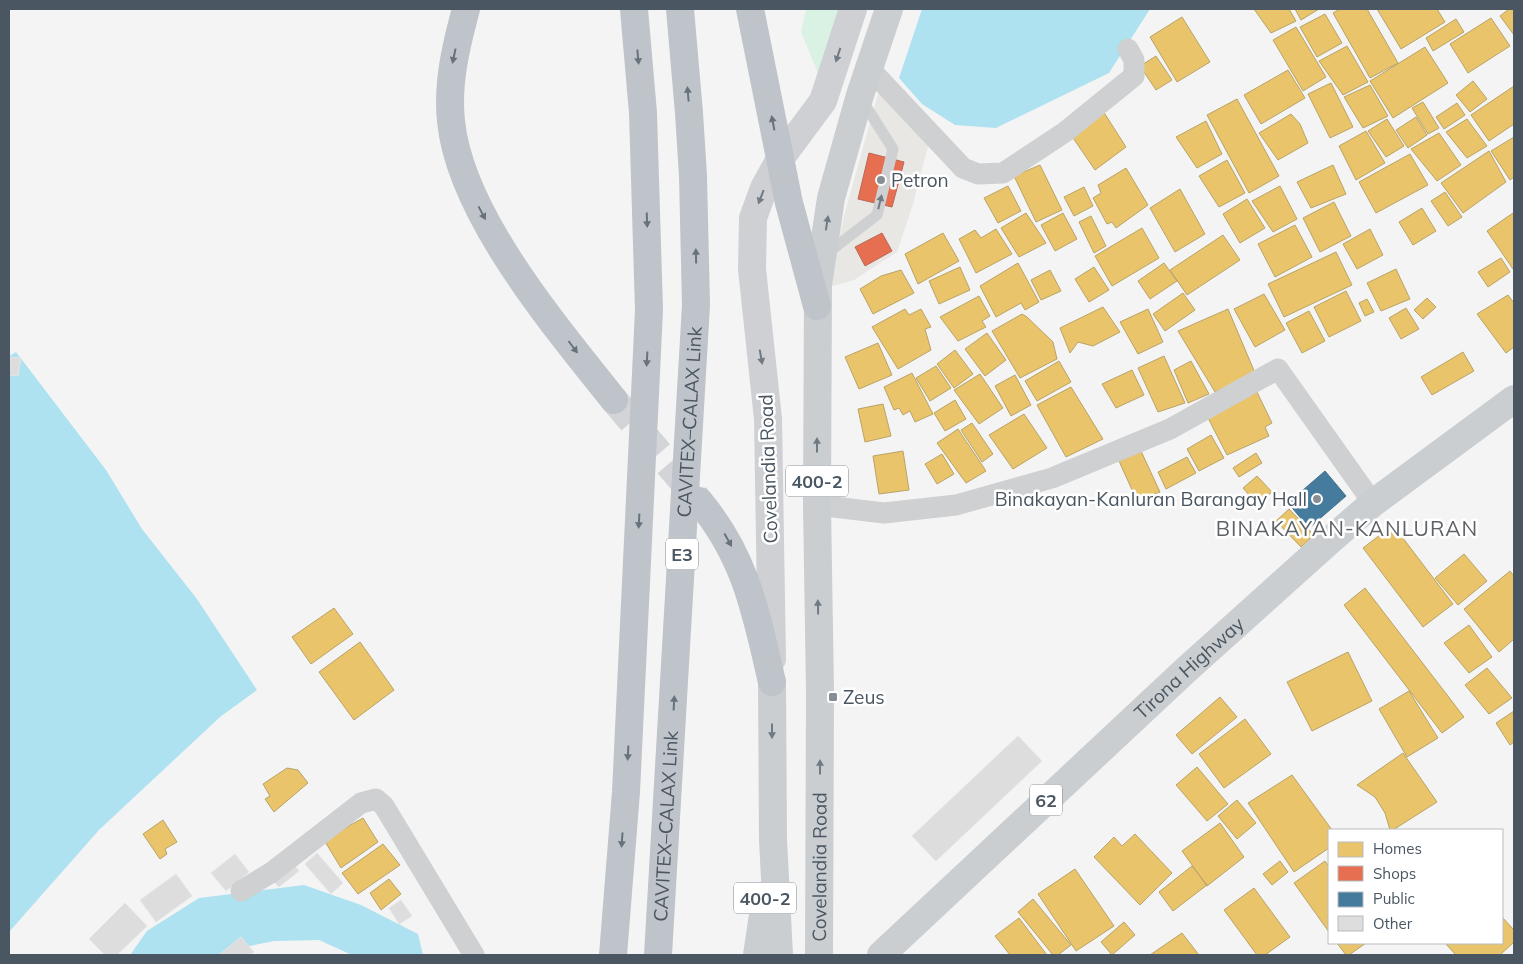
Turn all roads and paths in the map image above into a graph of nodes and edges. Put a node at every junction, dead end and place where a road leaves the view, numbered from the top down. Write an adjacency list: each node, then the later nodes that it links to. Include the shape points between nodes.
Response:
1 (466, 9): 14 (highway, one-way to 14, via 452,65 450,94 451,122 464,174 514,268)
2 (634, 9): 22 (highway, E3, one-way to 22, via 643,123 649,310 626,792)
3 (680, 9): 23 (highway, CAVITEX–CALAX Link / E3, one-way to 3, via 696,305 693,176)
4 (750, 9): 10 (highway, one-way to 4)
5 (853, 9): 10 (main road, Covelandia Road / 400-2, one-way to 10, via 823,101)
6 (889, 9): 8 (main road, Covelandia Road / 400-2)
7 (1128, 49): 8 (street, via 1134,60 1134,76 1065,132 1003,173 978,174 963,168)
8 (868, 68): 9 (main road, Covelandia Road / 400-2)
9 (860, 95): 11 (main road, Covelandia Road / 400-2, one-way to 9, via 831,198); 11 (lane, one-way to 9, via 876,215 892,149)
10 (780, 158): 12 (highway); 18 (main road, Covelandia Road / 400-2, one-way to 18, via 753,218 752,260 768,419)
11 (821, 258): 12 (main road, Covelandia Road / 400-2)
12 (817, 306): 17 (main road, Covelandia Road / 400-2, one-way to 12)
13 (1514, 399): 16 (main road, Tirona Highway / 62)
14 (614, 400)
15 (699, 501): 18 (highway, one-way to 18, via 723,532 738,561 754,604)
16 (1373, 503): 17 (street, via 1278,369 1170,429 1052,478 956,505 884,513); 27 (main road, Tirona Highway / 62, via 1187,669)
17 (817, 505): 26 (main road, Covelandia Road / 400-2, one-way to 17)
18 (772, 682): 19 (main road, Covelandia Road / 400-2, one-way to 19)
19 (773, 840): 24 (main road, 400-2); 25 (main road, Covelandia Road / 400-2)
20 (241, 891): 21 (street, via 272,872 361,803 376,799 384,806)
21 (474, 955)
22 (613, 955)
23 (658, 955)
24 (758, 955)
25 (778, 955)
26 (819, 955)
27 (881, 955)

